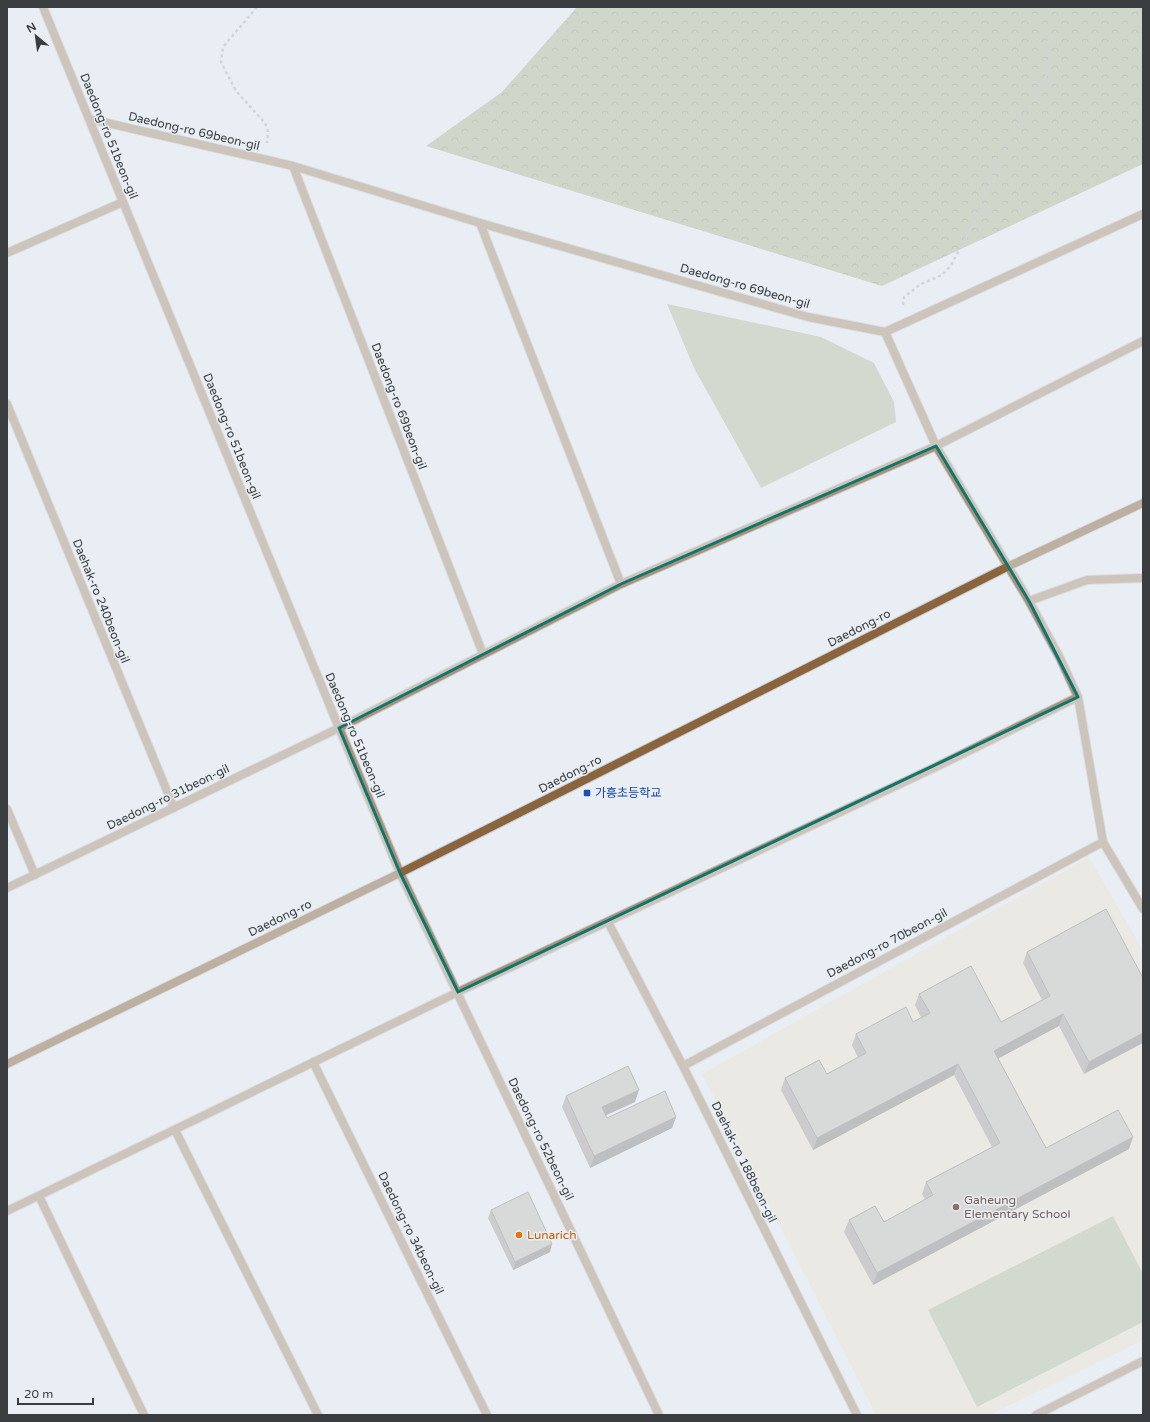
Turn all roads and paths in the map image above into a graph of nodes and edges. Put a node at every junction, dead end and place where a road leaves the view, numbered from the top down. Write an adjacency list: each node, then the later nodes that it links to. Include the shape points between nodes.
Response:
1 (44, 7): 4 (street, Daedong-ro 51beon-gil)
2 (256, 7): 5 (path, via 223,46 221,62 236,91 265,123 268,130)
3 (1024, 7): 11 (path, via 1048,41 1052,65 996,166 972,226 951,265 942,276 921,284 904,297)
4 (90, 119): 5 (street, Daedong-ro 69beon-gil); 7 (street, Daedong-ro 51beon-gil)
5 (266, 160): 6 (street, Daedong-ro 69beon-gil)
6 (293, 166): 9 (street, Daedong-ro 69beon-gil); 21 (street, Daedong-ro 69beon-gil)
7 (123, 202): 10 (street); 23 (street, Daedong-ro 51beon-gil)
8 (1143, 214): 11 (street)
9 (480, 223): 12 (street, Daedong-ro 69beon-gil, via 808,317); 19 (street)
10 (7, 253)
11 (900, 325): 12 (street)
12 (885, 332): 15 (street)
13 (1143, 341): 15 (street)
14 (7, 404): 24 (street, Daehak-ro 240beon-gil)
15 (936, 446): 17 (street); 19 (street)
16 (1143, 503): 17 (main road, Daedong-ro)
17 (1007, 567): 20 (street); 27 (main road, Daedong-ro)
18 (1143, 578): 20 (street, via 1087,580)
19 (621, 584): 21 (street)
20 (1029, 601): 22 (street)
21 (483, 654): 23 (street)
22 (1078, 697): 26 (street); 31 (street)
23 (339, 728): 24 (street, Daedong-ro 31beon-gil); 27 (street, Daedong-ro 51beon-gil)
24 (174, 808): 28 (street, Daedong-ro 31beon-gil)
25 (7, 809): 28 (street)
26 (1103, 842): 30 (street); 35 (street, Daedong-ro 70beon-gil)
27 (400, 873): 32 (street, Daedong-ro 52beon-gil); 34 (main road, Daedong-ro)
28 (35, 874): 29 (street, Daedong-ro 31beon-gil)
29 (7, 888)
30 (1143, 909)
31 (608, 922): 32 (street); 35 (street, Daehak-ro 188beon-gil)
32 (458, 992): 33 (street); 43 (street, Daedong-ro 52beon-gil)
33 (313, 1062): 36 (street); 42 (street, Daedong-ro 34beon-gil)
34 (7, 1064)
35 (683, 1066): 44 (street, Daehak-ro 188beon-gil)
36 (175, 1130): 37 (street); 41 (street)
37 (39, 1196): 38 (street); 40 (street)
38 (7, 1211)
39 (1143, 1362): 45 (street)
40 (144, 1415)
41 (318, 1415)
42 (487, 1415)
43 (660, 1415)
44 (857, 1415)
45 (1036, 1415)

